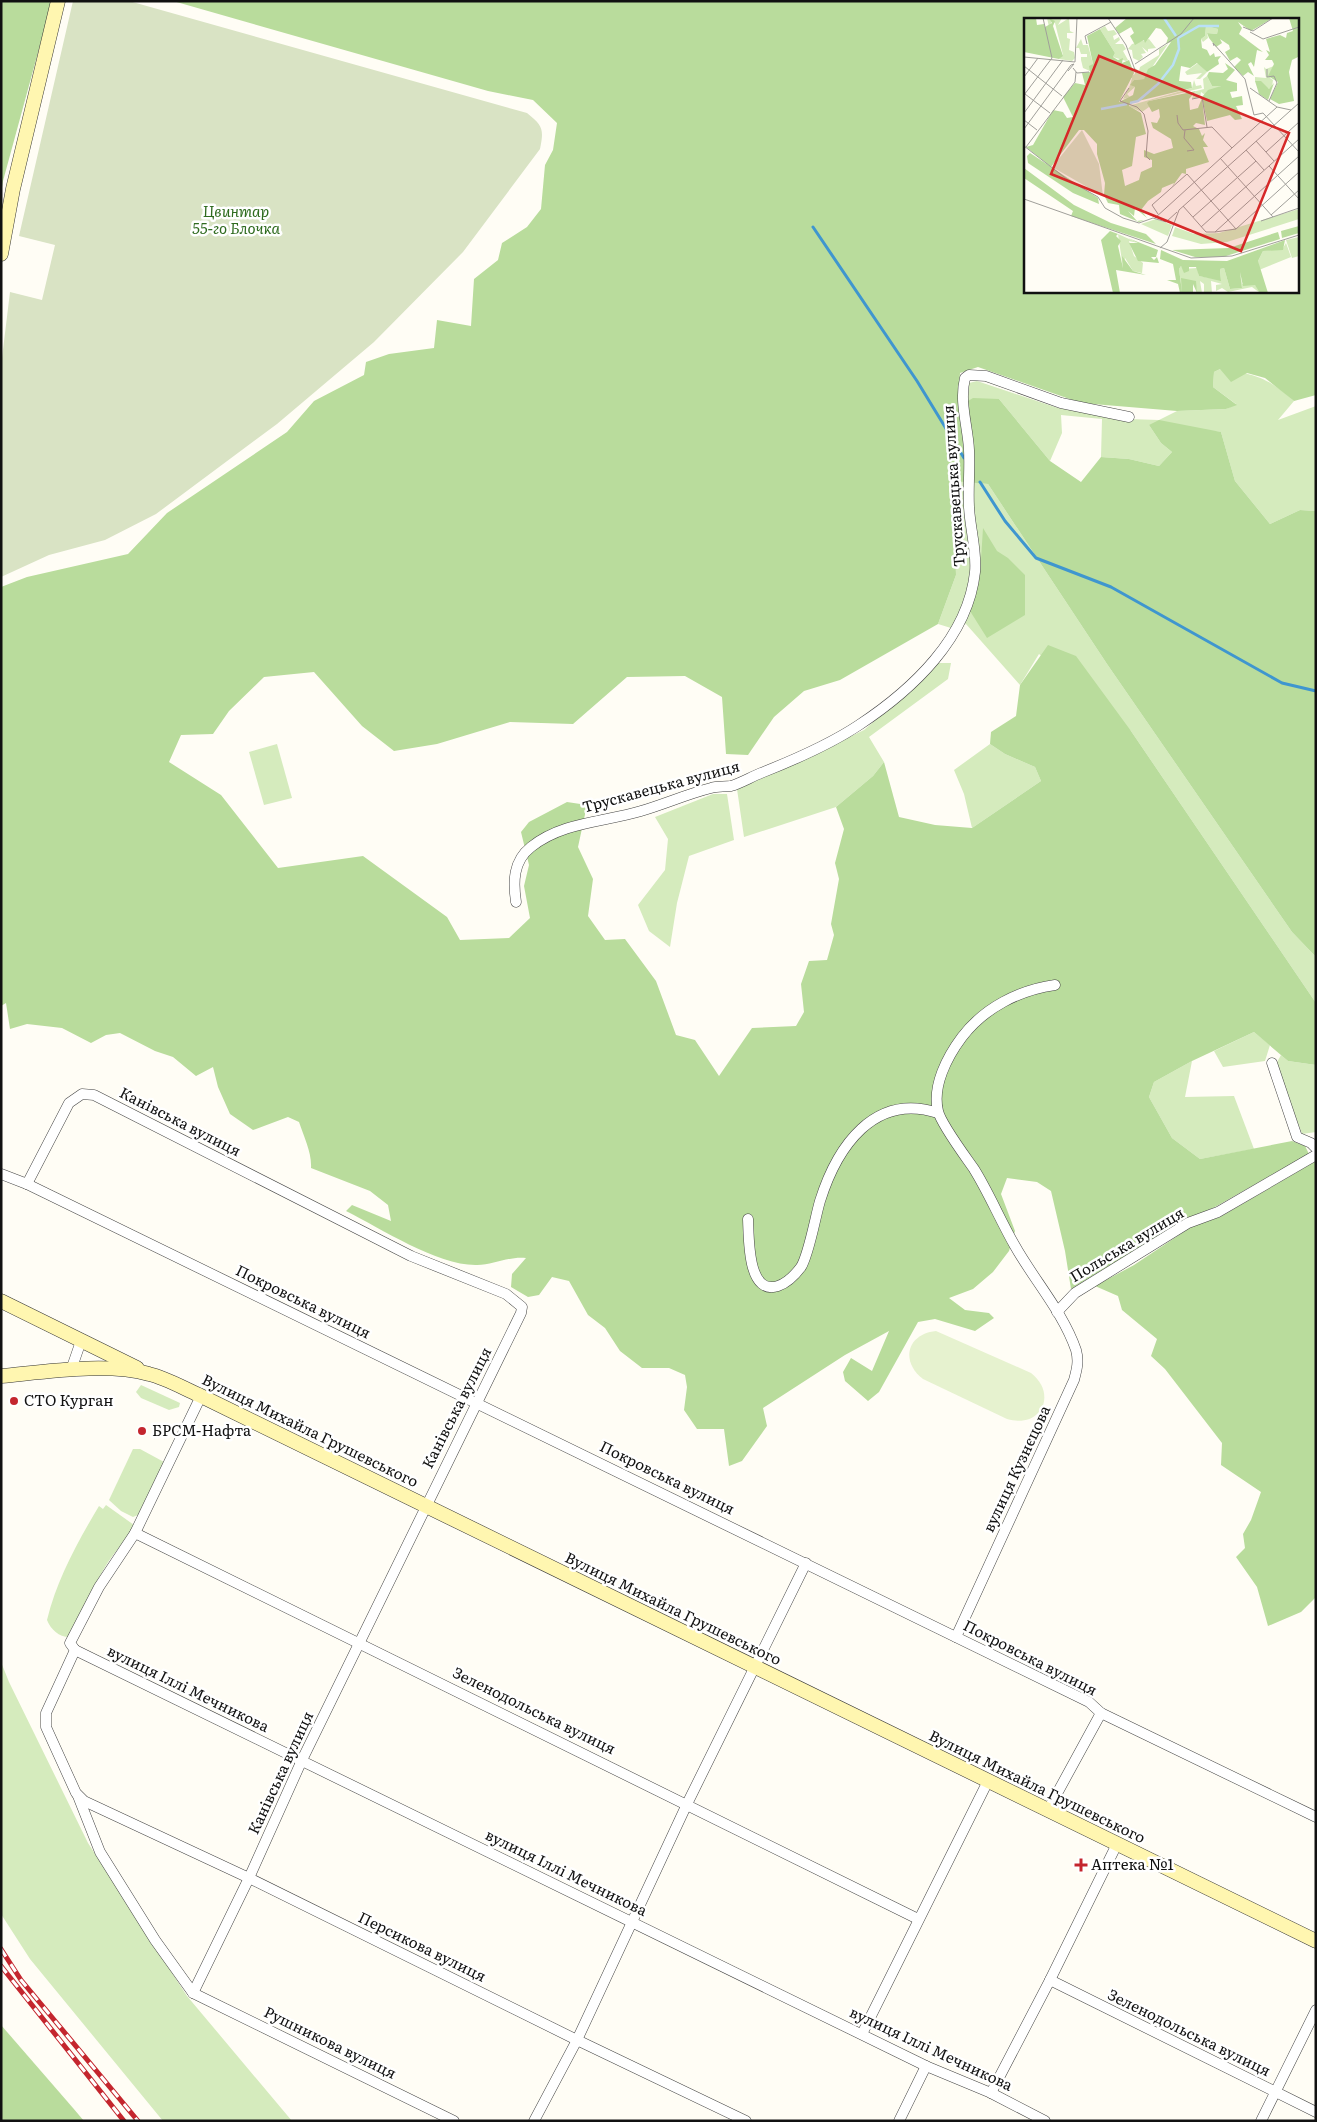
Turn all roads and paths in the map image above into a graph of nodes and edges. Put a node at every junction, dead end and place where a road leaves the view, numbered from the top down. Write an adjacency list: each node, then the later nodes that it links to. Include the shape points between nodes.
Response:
1 (58, 1): 2 (street, via 13,189)
2 (1, 254)
3 (1129, 417): 4 (street, Трускавецька вулиця, via 1061,403 986,376 969,375 965,378 963,397 975,570 963,613 934,661 890,703 857,726 784,764 731,786 713,788 640,812 565,828 542,840 520,858 516,868)
4 (516, 902)
5 (1055, 985): 7 (street, via 1031,988 1015,995 966,1032 952,1050 942,1074 936,1095)
6 (1272, 1063): 8 (street, via 1297,1136)
7 (938, 1113): 12 (street, via 912,1108 888,1111 871,1119 842,1152 830,1174 802,1266 786,1283 775,1287 763,1284 754,1275); 14 (street, via 982,1182 1014,1245)
8 (1316, 1148)
9 (1316, 1155): 14 (street, Польська вулиця, via 1218,1212 1188,1223 1075,1293)
10 (1, 1174): 11 (street, Покровська вулиця)
11 (27, 1184): 20 (street, Покровська вулиця); 20 (street, Канівська вулиця, via 69,1102 82,1094 94,1095 411,1256 493,1288 518,1301 522,1306 521,1313)
12 (748, 1220)
13 (1, 1301): 15 (street)
14 (1057, 1312): 24 (street, вулиця Кузнєцова, via 1079,1363 1074,1380)
15 (81, 1341): 16 (street); 17 (street)
16 (71, 1370): 17 (street, Вулиця Михайла Грушевського, via 125,1370); 18 (street, Вулиця Михайла Грушевського)
17 (148, 1374): 19 (street, Вулиця Михайла Грушевського)
18 (1, 1376)
19 (202, 1396): 21 (street, Вулиця Михайла Грушевського); 22 (street)
20 (476, 1403): 21 (street, Канівська вулиця); 23 (street, Покровська вулиця)
21 (425, 1506): 25 (street, Канівська вулиця); 27 (street, Вулиця Михайла Грушевського)
22 (134, 1533): 25 (street, Зеленодольська вулиця); 26 (street, via 99,1587 70,1644)
23 (806, 1563): 24 (street, Покровська вулиця); 27 (street)
24 (956, 1637): 28 (street, Покровська вулиця, via 1089,1702)
25 (360, 1642): 29 (street, Канівська вулиця); 32 (street, Зеленодольська вулиця)
26 (75, 1650): 29 (street, вулиця Іллі Мечникова); 31 (street, via 46,1713 46,1726)
27 (754, 1668): 30 (street, Вулиця Михайла Грушевського); 32 (street)
28 (1101, 1713): 33 (street); 34 (street, Покровська вулиця)
29 (302, 1760): 36 (street, Канівська вулиця); 38 (street, вулиця Іллі Мечникова)
30 (988, 1781): 33 (street, Вулиця Михайла Грушевського); 37 (street)
31 (76, 1793): 36 (street, Персикова вулиця, via 84,1801); 41 (street, via 100,1852 155,1940)
32 (687, 1804): 37 (street, Зеленодольська вулиця); 38 (street)
33 (1048, 1810): 35 (street, Вулиця Михайла Грушевського)
34 (1316, 1817)
35 (1117, 1844): 39 (street, Вулиця Михайла Грушевського); 40 (street)
36 (249, 1878): 41 (street, Канівська вулиця); 44 (street, Персикова вулиця)
37 (918, 1919): 43 (street)
38 (633, 1922): 43 (street, вулиця Іллі Мечникова); 44 (street)
39 (1316, 1941)
40 (1050, 1980): 46 (street, Зеленодольська вулиця); 47 (street)
41 (193, 1993): 49 (street, Рушникова вулиця)
42 (1316, 2010): 46 (street)
43 (862, 2034): 45 (street, вулиця Іллі Мечникова)
44 (577, 2040): 50 (street); 51 (street, Персикова вулиця)
45 (926, 2066): 47 (street, вулиця Іллі Мечникова); 52 (street)
46 (1274, 2092): 48 (street, Зеленодольська вулиця); 54 (street)
47 (991, 2093): 53 (street, вулиця Іллі Мечникова)
48 (1316, 2112)
49 (454, 2121)
50 (534, 2121)
51 (746, 2121)
52 (899, 2121)
53 (1045, 2121)
54 (1261, 2121)

